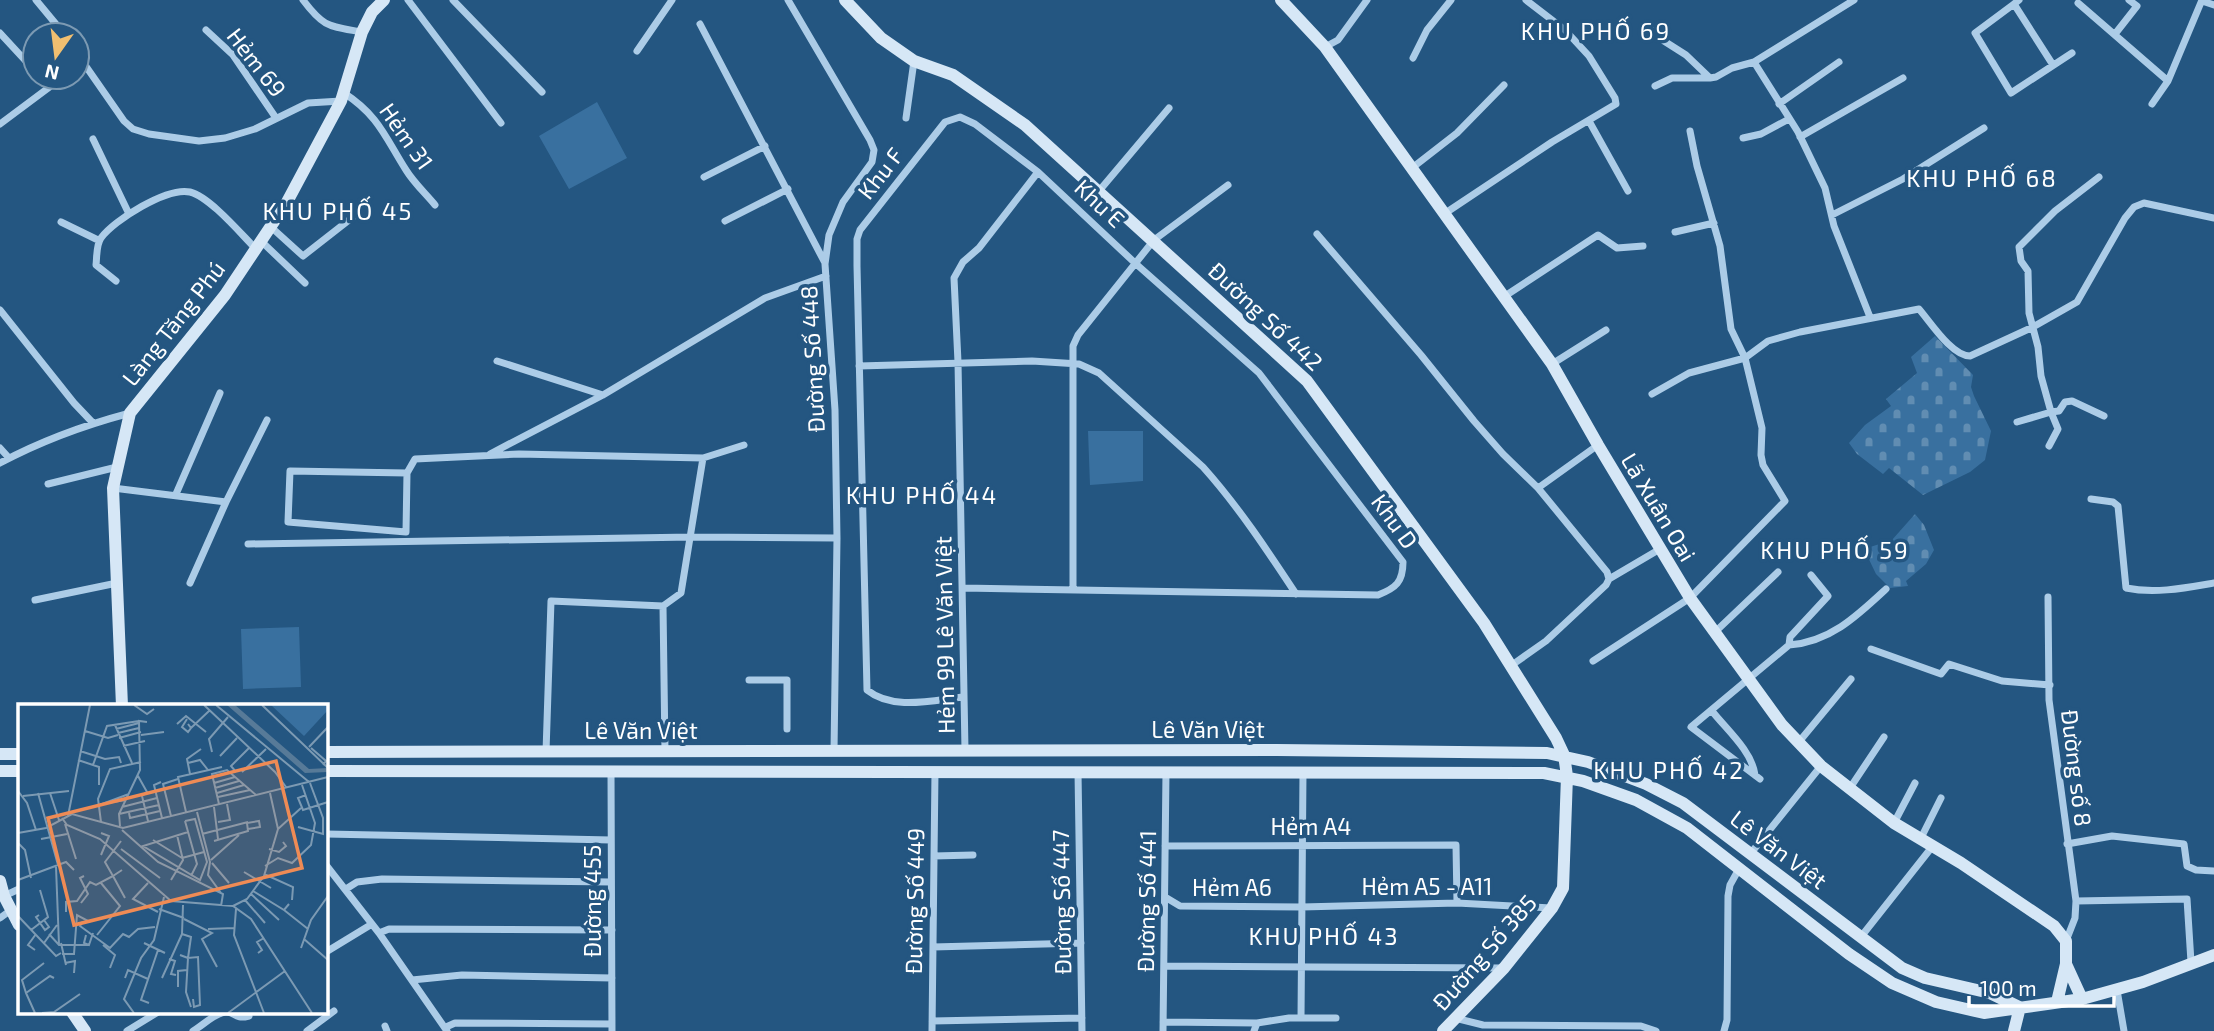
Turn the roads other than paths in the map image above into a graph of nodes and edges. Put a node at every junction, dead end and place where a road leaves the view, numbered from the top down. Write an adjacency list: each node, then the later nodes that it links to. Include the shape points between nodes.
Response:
1 (36, 0): 20 (street)
2 (303, 0): 24 (street, via 318,20 329,26)
3 (384, 0): 24 (main road, Làng Tăng Phú)
4 (408, 0): 53 (street)
5 (453, 0): 43 (street)
6 (672, 0): 28 (street)
7 (788, 0): 85 (street, Đường Số 448, via 874,150 873,162 844,202 829,235)
8 (845, 0): 32 (main road, Đường Số 442, via 881,38)
9 (1281, 0): 27 (main road, Lã Xuân Oai)
10 (1367, 0): 27 (street, via 1338,40)
11 (1451, 0): 31 (street, via 1427,30)
12 (1527, 0): 52 (street, via 1589,55 1615,98 1616,104)
13 (1854, 0): 33 (street)
14 (2129, 0): 18 (street)
15 (2202, 0): 19 (street); 39 (street)
16 (2017, 2): 35 (street); 35 (street, via 1975,33 2011,93)
17 (2078, 3): 26 (street)
18 (2139, 3): 26 (street)
19 (2214, 5)
20 (53, 21)
21 (700, 24): 59 (street)
22 (1657, 28): 37 (street, via 1664,41)
23 (206, 30): 48 (street, Hẻm 69, via 233,55)
24 (362, 32): 44 (main road, Làng Tăng Phú)
25 (0, 33): 30 (street)
26 (2115, 34): 39 (street)
27 (1325, 47): 60 (main road, Lã Xuân Oai)
28 (637, 51)
29 (2071, 53): 35 (street)
30 (21, 56)
31 (1413, 58)
32 (914, 61): 49 (street); 66 (main road, Đường Số 442, via 953,75 1025,125)
33 (1754, 62): 37 (street); 45 (street)
34 (1839, 62): 45 (street)
35 (2053, 65)
36 (91, 74): 48 (street, via 124,121 149,134 199,141 225,138 255,130)
37 (1710, 78): 41 (street, via 1672,78)
38 (1903, 78): 56 (street)
39 (2168, 81): 46 (street)
40 (1504, 85): 60 (street, via 1457,133)
41 (1655, 86)
42 (42, 91): 51 (street)
43 (542, 92)
44 (343, 97): 48 (street, via 308,103); 68 (street, Hẻm 31, via 362,104 379,123 408,173); 77 (main road, Làng Tăng Phú)
45 (1779, 104): 50 (street)
46 (2152, 104)
47 (1169, 108): 66 (street)
48 (276, 118)
49 (906, 118)
50 (1789, 119): 56 (street); 57 (street)
51 (1, 121)
52 (1589, 121): 67 (street); 71 (street)
53 (501, 122)
54 (1984, 128): 72 (street, via 1903,179)
55 (1690, 131): 76 (street)
56 (1800, 137): 72 (street, via 1825,188)
57 (1743, 138)
58 (93, 139): 70 (street)
59 (765, 146): 62 (street); 65 (street)
60 (1412, 168): 71 (main road, Lã Xuân Oai)
61 (1038, 172): 84 (street, Khu E); 96 (street, Hẻm 99 Lê Văn Việt, via 954,278); 99 (street, Khu F, via 968,119 945,122 860,230)
62 (704, 177)
63 (2099, 177): 92 (street, via 2019,247 2028,271)
64 (1228, 186): 81 (street)
65 (788, 190): 74 (street); 85 (street)
66 (1099, 191): 81 (main road, Đường Số 442)
67 (1628, 191)
68 (435, 205)
69 (358, 213): 77 (street, via 303,256)
70 (129, 214): 80 (street); 82 (street, via 174,193 190,192)
71 (1444, 214): 89 (main road, Lã Xuân Oai)
72 (1832, 215): 91 (street)
73 (2214, 218): 92 (street, via 2144,203 2134,207 2077,302)
74 (725, 221)
75 (61, 222): 80 (street)
76 (1714, 223): 78 (street); 94 (street, via 1731,329)
77 (271, 227): 82 (main road, Làng Tăng Phú)
78 (1675, 232)
79 (1317, 234): 121 (street, via 1495,446)
80 (99, 240): 87 (street, via 96,265)
81 (1154, 240): 84 (street); 147 (main road, Đường Số 442, via 1307,381)
82 (258, 245): 88 (street); 104 (main road, Làng Tăng Phú, via 225,295)
83 (1643, 246): 89 (street, via 1617,248 1598,235)
84 (1135, 263): 97 (street, via 1078,335); 138 (street, Khu D, via 1266,380 1403,562 1402,579 1396,587 1378,595)
85 (825, 264): 86 (street, Đường Số 448)
86 (826, 276): 102 (street, via 765,298); 126 (street, Đường Số 448)
87 (116, 281)
88 (305, 283)
89 (1505, 296): 98 (main road, Lã Xuân Oai)
90 (0, 310): 107 (street)
91 (1870, 317): 92 (street, via 1919,309 1964,356); 94 (street, via 1768,341)
92 (2033, 327): 103 (street)
93 (1606, 330): 98 (street)
94 (1745, 358): 101 (street, via 1689,373); 140 (street, via 1762,428 1763,465 1785,501)
95 (497, 361): 102 (street)
96 (958, 362): 97 (street); 99 (street); 135 (street, Hẻm 99 Lê Văn Việt)
97 (1074, 364): 136 (street); 138 (street, via 1099,373 1203,467 1266,547)
98 (1552, 364): 110 (main road, Lã Xuân Oai)
99 (859, 366): 154 (street, Khu F, via 867,690 876,698 896,703)
100 (220, 393): 122 (street)
101 (1652, 394)
102 (603, 395): 113 (street)
103 (2051, 412): 105 (street, via 2072,401); 108 (street); 111 (street, via 2058,429)
104 (130, 413): 107 (street); 117 (main road, Làng Tăng Phú)
105 (2104, 416)
106 (267, 420): 124 (street)
107 (93, 422): 114 (street)
108 (2017, 422)
109 (744, 445): 115 (street)
110 (1598, 446): 121 (street); 128 (main road, Lã Xuân Oai)
111 (2049, 446)
112 (0, 448): 114 (street)
113 (486, 456): 115 (street); 118 (street, via 415,458)
114 (9, 458): 116 (street)
115 (704, 458): 125 (street)
116 (0, 463)
117 (118, 467): 119 (street); 120 (main road, Làng Tăng Phú)
118 (407, 473): 118 (street, via 406,533 288,522 290,471)
119 (48, 484)
120 (113, 488): 122 (street); 132 (main road, Làng Tăng Phú)
121 (1538, 488): 131 (street)
122 (176, 494): 124 (street)
123 (2091, 499): 134 (street, via 2118,506 2126,588 2142,592)
124 (226, 502): 133 (street)
125 (692, 537): 126 (street); 127 (street); 142 (street, via 681,593)
126 (837, 538): 166 (street, Đường Số 448)
127 (248, 544)
128 (1660, 549): 131 (street); 140 (main road, Lã Xuân Oai)
129 (1778, 572): 143 (street)
130 (1811, 575): 144 (street, via 1828,596 1790,637)
131 (1609, 579): 147 (street, via 1546,641)
132 (118, 582): 141 (street); 155 (main road, Làng Tăng Phú)
133 (190, 583)
134 (2214, 583)
135 (962, 588): 136 (street); 154 (street, Hẻm 99 Lê Văn Việt)
136 (1073, 589): 138 (street)
137 (1886, 589): 144 (street, via 1841,628 1805,644)
138 (1296, 594)
139 (2048, 597): 153 (street, Đường số 8)
140 (1690, 598): 143 (main road, Lã Xuân Oai); 146 (street)
141 (35, 600)
142 (663, 606): 165 (street); 168 (street, via 551,601)
143 (1714, 633): 148 (main road, Lã Xuân Oai)
144 (1789, 645): 148 (street)
145 (1871, 649): 153 (street, via 1941,674 1949,664 2002,681)
146 (1593, 661)
147 (1512, 665): 171 (main road, Đường Số 442)
148 (1748, 678): 156 (street); 159 (main road, Lã Xuân Oai)
149 (1851, 679): 159 (street)
150 (748, 680): 151 (street)
151 (787, 680): 152 (street); 157 (street)
152 (797, 680)
153 (2050, 685): 191 (street, Đường số 8)
154 (964, 697): 162 (street, Hẻm 99 Lê Văn Việt)
155 (122, 704)
156 (1712, 711): 156 (street, via 1691,727 1758,777 1746,753)
157 (787, 729)
158 (1884, 737): 185 (street)
159 (1797, 743): 172 (main road, Lã Xuân Oai)
160 (866, 750): 161 (main road, Lê Văn Việt); 166 (main road, Lê Văn Việt); 178 (main road)
161 (935, 750): 162 (main road, Lê Văn Việt); 179 (main road)
162 (965, 750): 163 (main road, Lê Văn Việt)
163 (1303, 750): 171 (main road, Lê Văn Việt); 182 (main road)
164 (611, 751): 165 (main road, Lê Văn Việt); 168 (main road, Lê Văn Việt); 176 (main road)
165 (664, 751): 166 (main road, Lê Văn Việt)
166 (834, 751): 177 (main road)
167 (327, 752): 168 (main road, Lê Văn Việt)
168 (546, 752)
169 (0, 754): 170 (main road)
170 (18, 754)
171 (1564, 755): 183 (main road, Đường Số 385); 195 (main road, Lê Văn Việt, via 1670,796)
172 (1821, 766): 185 (main road, Lã Xuân Oai); 195 (street)
173 (0, 771): 174 (main road)
174 (18, 771)
175 (327, 771): 176 (main road, Lê Văn Việt)
176 (611, 772): 177 (main road, Lê Văn Việt); 189 (street, Đường 455)
177 (834, 772): 178 (main road, Lê Văn Việt)
178 (867, 772): 179 (main road, Lê Văn Việt)
179 (935, 772): 180 (main road, Lê Văn Việt); 197 (street, Đường Số 449)
180 (1078, 772): 181 (main road, Lê Văn Việt); 219 (street, Đường Số 447)
181 (1166, 772): 182 (main road, Lê Văn Việt); 192 (street, Đường Số 441)
182 (1303, 772): 183 (main road, Lê Văn Việt); 193 (street)
183 (1567, 776): 199 (main road, Lê Văn Việt, via 1660,812); 210 (main road, Đường Số 385, via 1563,888)
184 (1915, 783): 187 (street)
185 (1850, 788): 187 (main road, Lã Xuân Oai)
186 (1941, 798): 190 (street)
187 (1894, 823): 190 (main road, Lã Xuân Oai)
188 (327, 834): 189 (street)
189 (611, 840): 202 (street, Đường 455)
190 (1920, 840): 194 (main road, Lã Xuân Oai)
191 (2067, 844): 200 (street, via 2112,836 2184,844 2187,866); 207 (street, Đường số 8)
192 (1166, 846): 193 (street, Hẻm A4); 206 (street, Đường Số 441)
193 (1303, 846): 208 (street, Hẻm A4, via 1456,845); 209 (street)
194 (1932, 847): 217 (street); 218 (main road, Lã Xuân Oai, via 2041,916)
195 (1751, 853): 199 (main road); 217 (main road, Lê Văn Việt)
196 (974, 855): 197 (street)
197 (934, 856): 220 (street, Đường Số 449)
198 (327, 866): 204 (street)
199 (1740, 867): 222 (main road, Lê Văn Việt); 259 (street, via 1728,896)
200 (2214, 871)
201 (0, 881): 205 (main road)
202 (611, 882): 204 (street, via 382,879 357,882); 215 (street, Đường 455)
203 (18, 889): 205 (street)
204 (346, 889): 214 (street)
205 (4, 896): 211 (main road)
206 (1165, 897): 209 (street, Hẻm A6, via 1180,906); 226 (street, Đường Số 441)
207 (2076, 901): 218 (street, Đường số 8, via 2076,918); 224 (street, via 2187,899)
208 (1457, 903): 209 (street, Hẻm A5 - A11); 210 (street, Hẻm A5 - A11)
209 (1302, 907): 227 (street)
210 (1552, 908): 228 (main road, Đường Số 385)
211 (11, 910): 212 (street); 213 (main road)
212 (0, 918)
213 (18, 923)
214 (372, 924): 216 (street); 221 (street)
215 (611, 930): 216 (street, via 389,929); 229 (street, Đường 455)
216 (379, 933): 230 (street)
217 (1860, 937): 222 (main road); 234 (main road, Lê Văn Việt, via 1902,968 1990,993)
218 (2066, 941): 225 (main road)
219 (1081, 943): 220 (street); 241 (street, Đường Số 447)
220 (933, 947): 245 (street, Đường Số 449)
221 (327, 951)
222 (1849, 954): 234 (main road, Lê Văn Việt, via 1892,984 1936,1002 1984,1013)
223 (2214, 955): 224 (main road, Lê Văn Việt)
224 (2191, 962): 231 (main road, Lê Văn Việt)
225 (2066, 964): 232 (main road); 233 (main road)
226 (1164, 966): 227 (street); 246 (street, Đường Số 441)
227 (1302, 967): 228 (street); 242 (street)
228 (1504, 968): 244 (main road, Đường Số 385)
229 (612, 978): 230 (street, via 462,975); 247 (street, Đường 455)
230 (412, 981): 249 (street)
231 (2117, 990): 232 (main road, Lê Văn Việt); 261 (street)
232 (2082, 999): 233 (main road, Lê Văn Việt)
233 (2057, 1002): 234 (main road, Lê Văn Việt)
234 (2020, 1007): 260 (main road)
235 (334, 1011): 253 (street)
236 (73, 1014): 250 (main road)
237 (155, 1014): 251 (street)
238 (220, 1014): 252 (street)
239 (232, 1014): 240 (street)
240 (249, 1016)
241 (1082, 1018): 245 (street); 255 (street, Đường Số 447)
242 (1301, 1018): 243 (street); 248 (street)
243 (1336, 1018)
244 (1454, 1018): 257 (main road, Đường Số 385); 258 (street, via 1483,1025 1641,1026)
245 (932, 1020): 254 (street, Đường Số 449)
246 (1164, 1022): 248 (street); 256 (street, Đường Số 441)
247 (612, 1027): 249 (street, via 455,1023)
248 (1256, 1027)
249 (446, 1029)
250 (85, 1031)
251 (127, 1031)
252 (193, 1031)
253 (307, 1031)
254 (932, 1031)
255 (1082, 1031)
256 (1163, 1031)
257 (1443, 1031)
258 (1656, 1031)
259 (1724, 1031)
260 (2014, 1031)
261 (2124, 1031)

